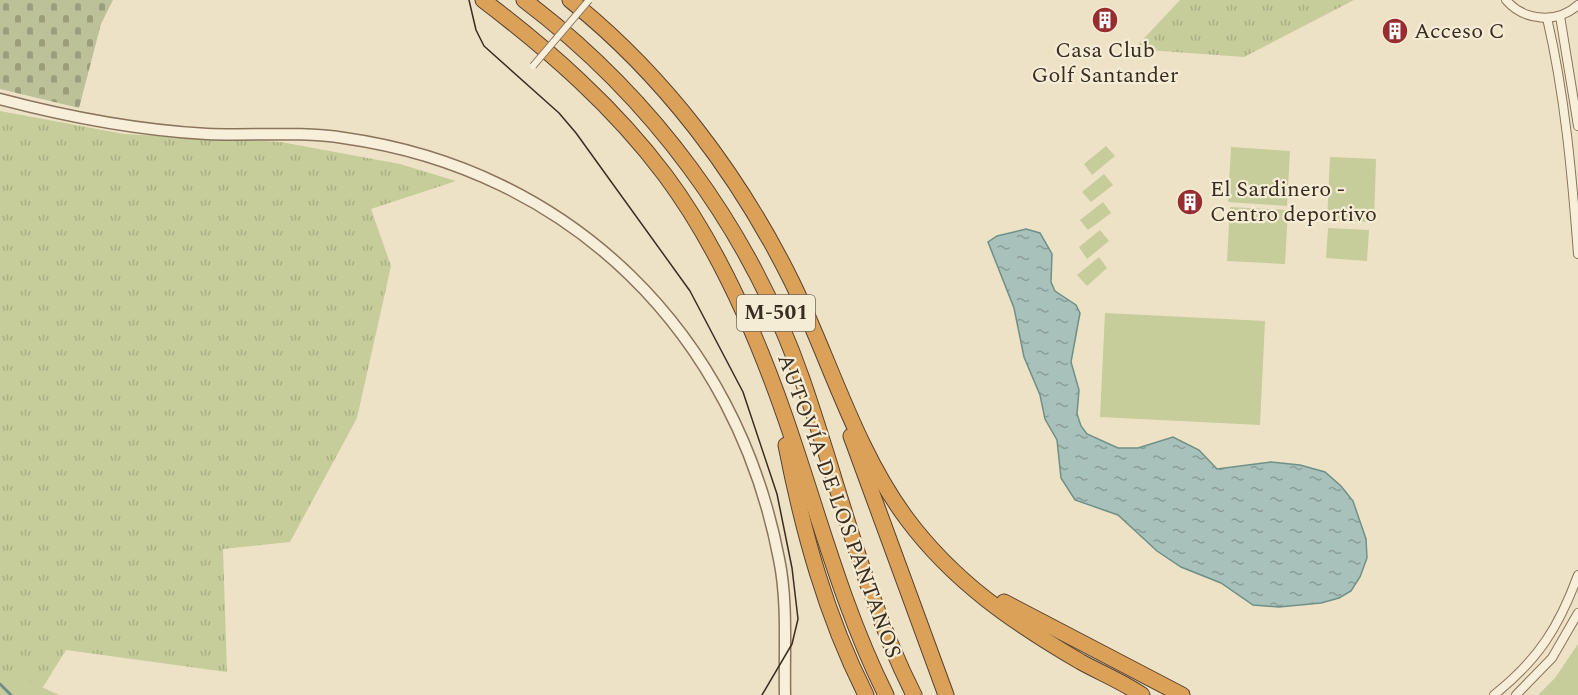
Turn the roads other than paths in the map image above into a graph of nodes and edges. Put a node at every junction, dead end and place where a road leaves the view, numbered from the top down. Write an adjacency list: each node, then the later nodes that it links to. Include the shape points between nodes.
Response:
1 (483, 0): 14 (highway, AUTOVÍA DE LOS PANTANOS / M-501, via 539,43 599,99 666,177 740,304)
2 (524, 0): 21 (highway, AUTOVÍA DE LOS PANTANOS / M-501, via 616,78 705,186 741,244 802,377 865,581)
3 (570, 0): 13 (highway, via 635,58 698,131 792,282)
4 (589, 0): 9 (street, bridge)
5 (1506, 0): 8 (street, via 1532,17)
6 (1578, 5): 7 (street)
7 (1560, 16): 8 (street); 11 (street)
8 (1547, 18): 12 (street, via 1573,182)
9 (532, 66)
10 (0, 99): 18 (street, via 95,121 209,134 344,138 413,153 463,168 547,210 588,238 618,262 665,311 724,396 751,455 780,561)
11 (1578, 126)
12 (1578, 254)
13 (824, 357): 15 (highway, via 880,476 907,519); 22 (highway)
14 (784, 412): 19 (highway, via 783,426 799,512 824,597); 20 (highway, AUTOVÍA DE LOS PANTANOS / M-501, via 841,590)
15 (934, 550): 23 (highway, via 979,596); 24 (highway, via 1012,608)
16 (1578, 575): 25 (street, via 1565,612 1543,649)
17 (1578, 613): 26 (street, via 1552,658)
18 (785, 695)
19 (866, 695)
20 (886, 695)
21 (914, 695)
22 (946, 695)
23 (1142, 695)
24 (1182, 695)
25 (1494, 695)
26 (1516, 695)

